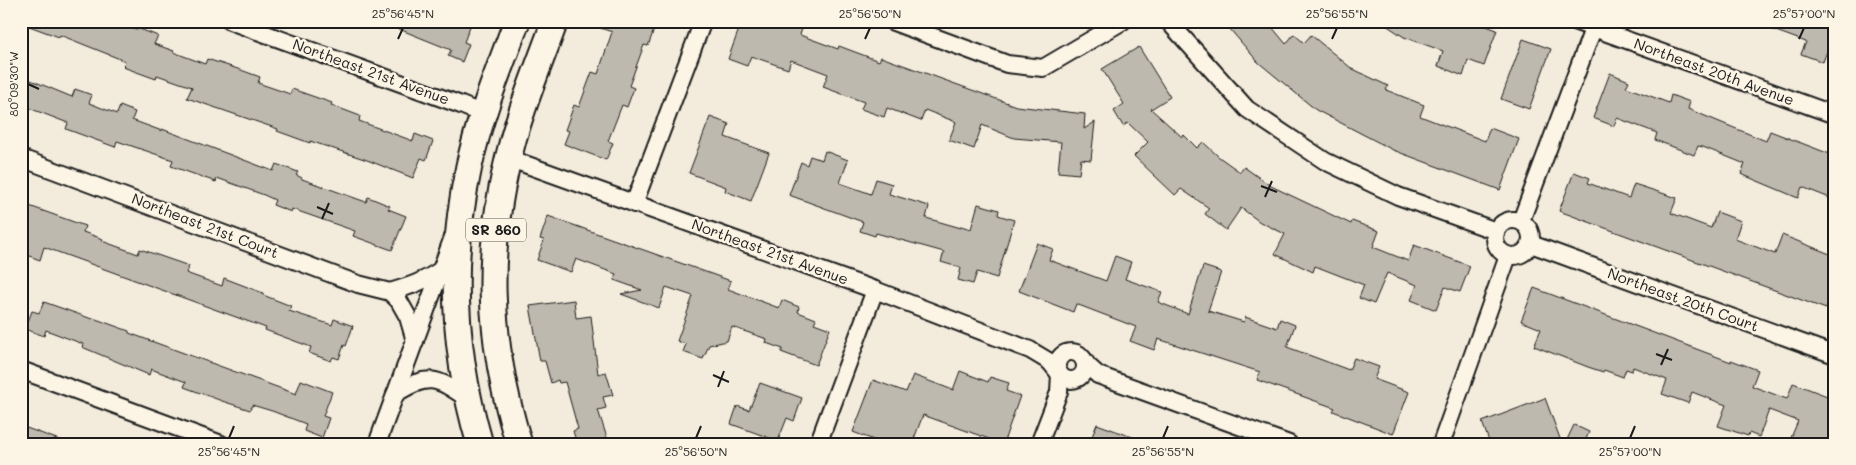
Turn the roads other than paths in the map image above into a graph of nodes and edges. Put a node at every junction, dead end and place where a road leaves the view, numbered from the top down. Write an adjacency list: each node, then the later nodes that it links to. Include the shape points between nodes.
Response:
1 (230, 21): 11 (street, Northeast 21st Avenue)
2 (517, 21): 10 (main road, SR 860)
3 (555, 21): 14 (main road, SR 860)
4 (703, 21): 15 (street)
5 (891, 21): 6 (street, via 1007,64 1043,68)
6 (1123, 21)
7 (1168, 21): 18 (street, via 1246,109 1325,161 1398,196)
8 (1574, 21): 9 (street, Northeast 20th Avenue)
9 (1593, 29): 12 (street, Northeast 20th Avenue); 17 (street)
10 (498, 72): 11 (main road, SR 860); 14 (main road, via 499,125)
11 (483, 114): 16 (main road, SR 860)
12 (1835, 115)
13 (21, 158): 23 (street, Northeast 21st Court, via 358,284)
14 (508, 158): 15 (street, Northeast 21st Avenue); 37 (main road, SR 860, via 492,280 501,374)
15 (634, 204): 22 (street, Northeast 21st Avenue)
16 (460, 218): 21 (street); 33 (main road, SR 860, via 456,284)
17 (1521, 221): 18 (street, via 1509,220); 19 (street, via 1529,228)
18 (1496, 231): 20 (street, via 1498,249)
19 (1531, 244): 20 (street, via 1524,253); 27 (street, Northeast 20th Court)
20 (1508, 256): 41 (street)
21 (441, 270): 23 (street, Northeast 21st Court, via 413,286); 24 (street)
22 (875, 290): 25 (street, Northeast 21st Avenue); 38 (street)
23 (390, 292): 24 (street, via 405,308)
24 (415, 341): 32 (street)
25 (1030, 350): 26 (street, Northeast 21st Avenue); 31 (street, Northeast 21st Avenue)
26 (1067, 353): 28 (street, Northeast 21st Avenue, via 1076,353); 31 (street, via 1059,359 1057,368)
27 (1835, 355)
28 (1083, 359): 30 (street); 31 (street, via 1084,372)
29 (21, 370): 34 (street)
30 (1098, 375): 31 (street); 40 (street)
31 (1067, 376): 39 (street)
32 (395, 394): 33 (street, via 427,379 448,385); 35 (street)
33 (468, 399): 36 (main road, SR 860)
34 (221, 444)
35 (377, 444)
36 (480, 444)
37 (519, 444)
38 (818, 444)
39 (1039, 444)
40 (1289, 444)
41 (1441, 444)

